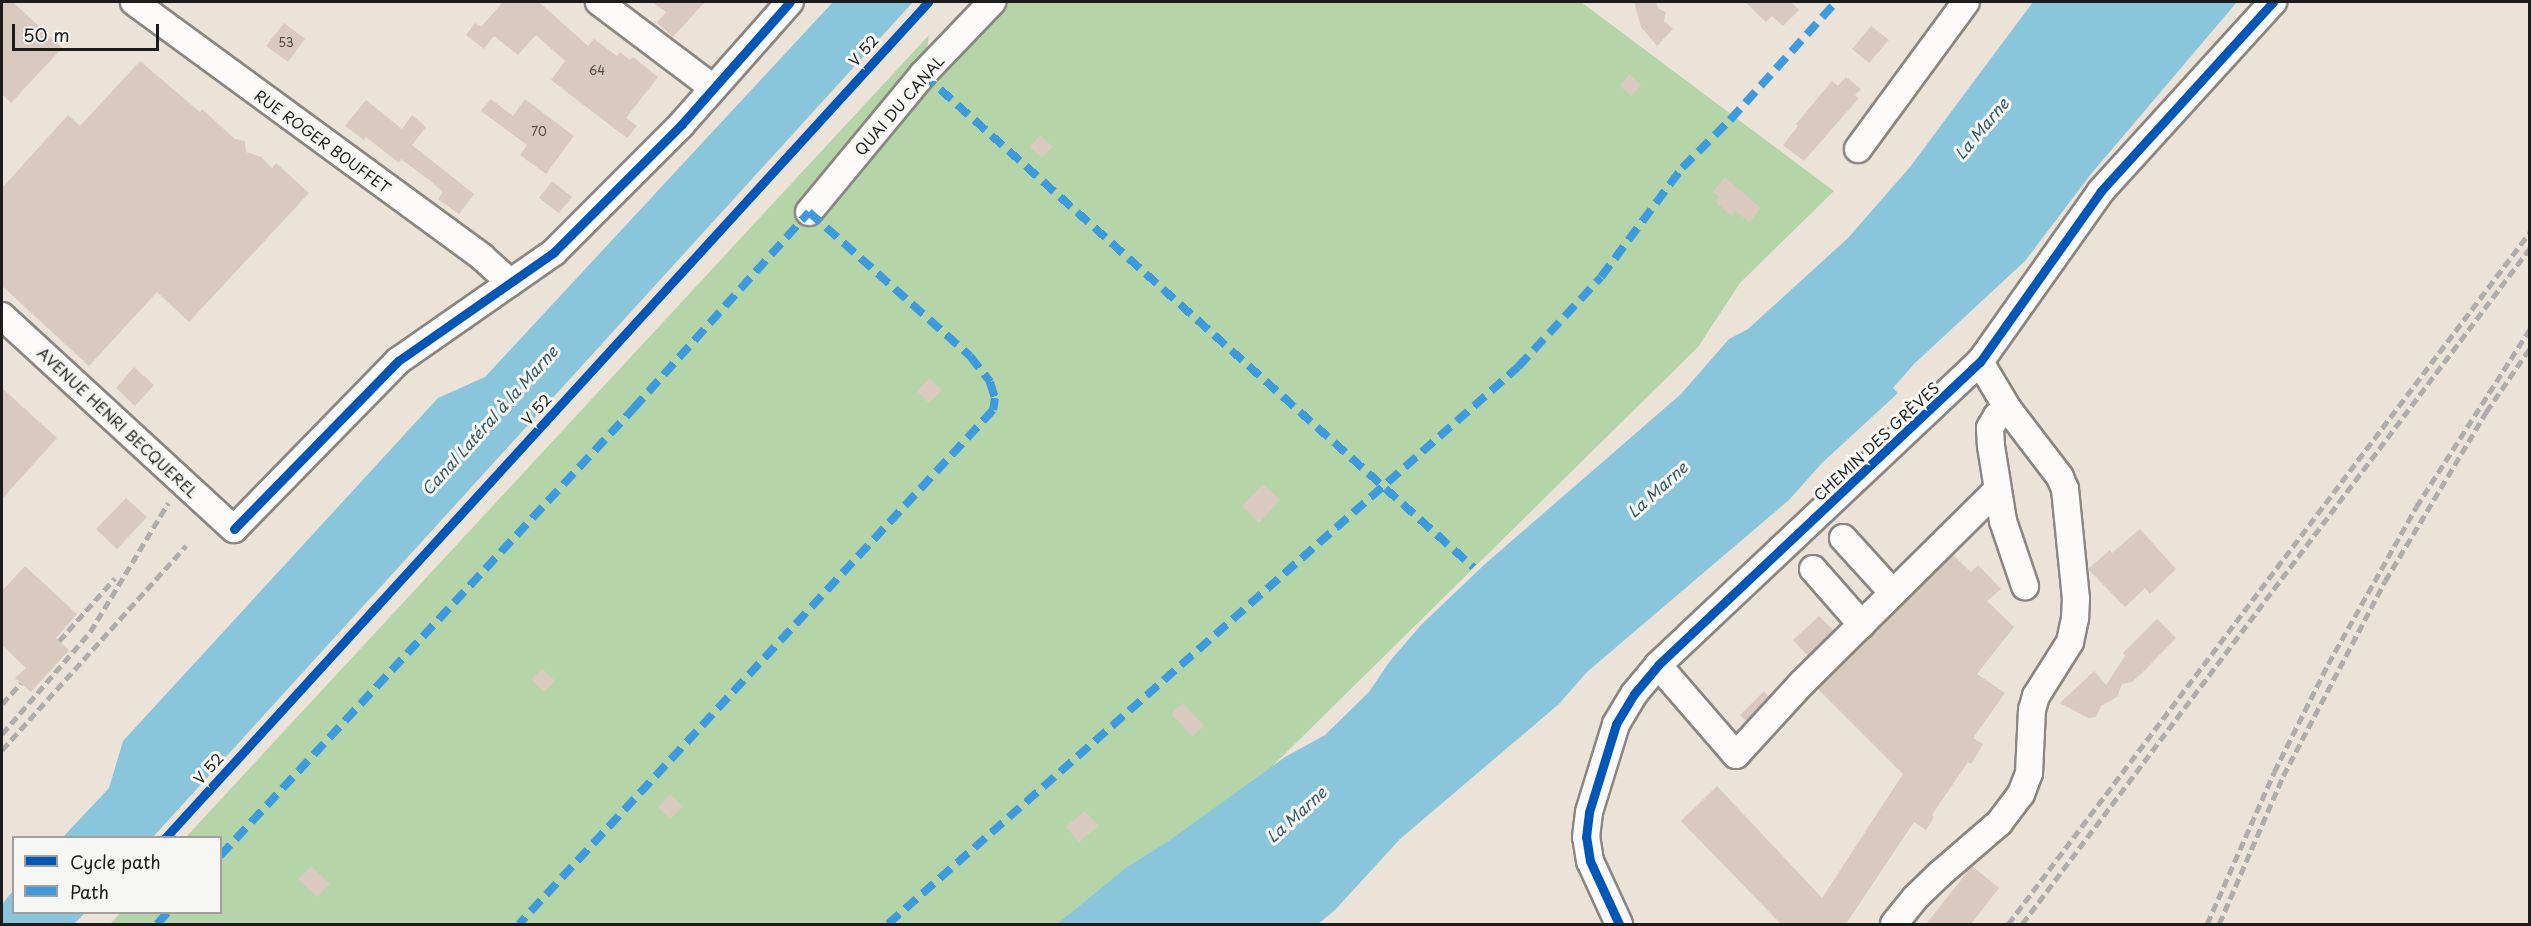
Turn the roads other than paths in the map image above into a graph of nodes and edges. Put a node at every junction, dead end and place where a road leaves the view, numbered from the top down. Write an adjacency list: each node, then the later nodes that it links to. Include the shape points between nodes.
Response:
1 (134, 2): 10 (street, RUE ROGER BOUFFET, via 482,257)
2 (599, 2): 7 (street)
3 (790, 2): 7 (street)
4 (992, 2): 9 (street, QUAI DU CANAL, via 923,74)
5 (1966, 2): 8 (street)
6 (2273, 2): 12 (street, CHEMIN DES GRÈVES, via 2101,191)
7 (713, 87): 10 (street, via 599,209 554,252)
8 (1858, 149)
9 (809, 212)
10 (510, 282): 11 (street, AVENUE HENRI BECQUEREL, via 398,361 234,529)
11 (2, 316)
12 (1980, 362): 13 (street); 20 (street, CHEMIN DES GRÈVES)
13 (2008, 409): 14 (street, via 1997,416 1990,428); 22 (street, via 2065,489 2076,599 2070,642 2036,696 2029,772 2020,794 1999,823 1933,880)
14 (1997, 490): 17 (street, via 2011,550); 18 (street)
15 (1843, 538): 18 (street)
16 (1813, 568): 19 (street)
17 (2025, 586)
18 (1893, 593): 19 (street)
19 (1862, 625): 20 (street, via 1736,755)
20 (1658, 665): 21 (street, CHEMIN DES GRÈVES, via 1616,724 1586,837 1590,861)
21 (1619, 924)
22 (1894, 924)

